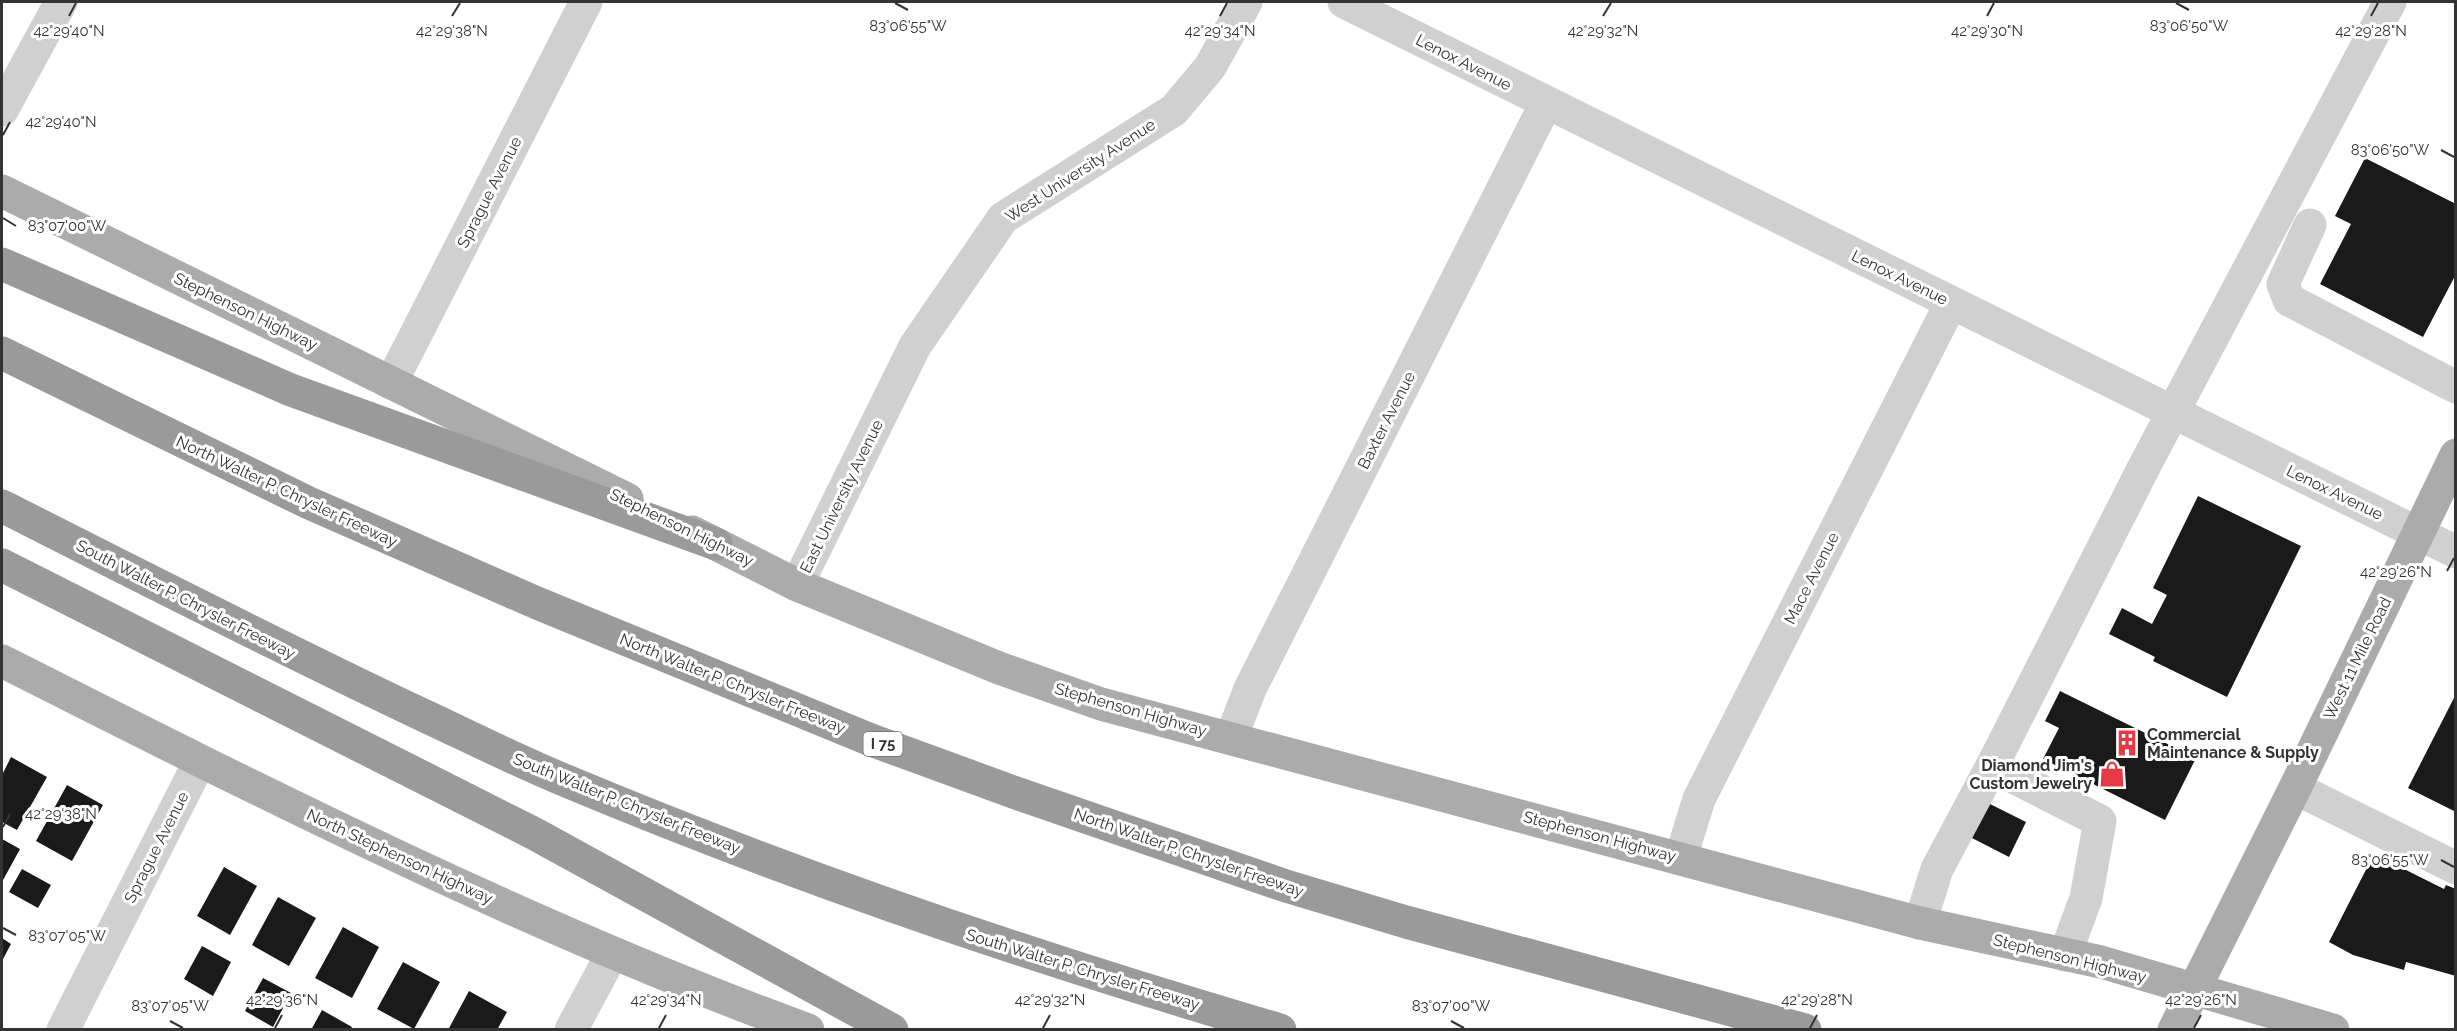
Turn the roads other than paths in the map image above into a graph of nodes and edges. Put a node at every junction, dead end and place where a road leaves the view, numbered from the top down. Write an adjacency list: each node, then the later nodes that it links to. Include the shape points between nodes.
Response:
1 (61, 2): 7 (street)
2 (586, 2): 13 (street, Sprague Avenue)
3 (1246, 2): 15 (street, West University Avenue, via 1210,67 1174,110 1003,218 915,346)
4 (1344, 2): 6 (street, Lenox Avenue)
5 (2390, 2): 16 (street)
6 (1546, 103): 11 (street, Lenox Avenue); 25 (street, Baxter Avenue, via 1250,689)
7 (2, 110)
8 (2, 191): 13 (main road, Stephenson Highway)
9 (2310, 225): 14 (street, via 2283,284 2289,300)
10 (2, 264): 20 (highway, via 291,390)
11 (1951, 303): 16 (street, Lenox Avenue); 29 (street, Mace Avenue, via 1700,799)
12 (2, 353): 40 (highway, North Walter P. Chrysler Freeway / I 75, via 362,527 871,740 1286,886)
13 (391, 383): 20 (main road, Stephenson Highway)
14 (2456, 387)
15 (885, 407): 23 (street, East University Avenue)
16 (2173, 413): 19 (street, Lenox Avenue); 27 (street)
17 (2456, 455): 19 (main road, West 11 Mile Road)
18 (2, 506): 39 (highway, South Walter P. Chrysler Freeway, via 322,668 562,779 729,846 965,932)
19 (2417, 533): 21 (street, Lenox Avenue); 28 (main road, West 11 Mile Road)
20 (716, 544): 23 (main road, Stephenson Highway)
21 (2456, 552)
22 (2, 565): 38 (highway, via 535,834)
23 (797, 585): 25 (main road, Stephenson Highway, via 999,668 1091,700)
24 (2, 662): 26 (main road, North Stephenson Highway)
25 (1231, 738): 29 (main road, Stephenson Highway)
26 (200, 761): 32 (main road, North Stephenson Highway); 35 (street, Sprague Avenue)
27 (1992, 766): 31 (street, via 1937,869); 33 (street, via 2100,821 2086,898)
28 (2295, 788): 30 (street); 34 (main road, West 11 Mile Road)
29 (1681, 857): 31 (main road, Stephenson Highway)
30 (2456, 868)
31 (1920, 922): 33 (main road, Stephenson Highway)
32 (612, 954): 36 (street); 37 (main road, North Stephenson Highway)
33 (2065, 955): 34 (main road, Stephenson Highway)
34 (2194, 989): 41 (main road, West 11 Mile Road); 42 (main road, Stephenson Highway)
35 (63, 1029)
36 (571, 1029)
37 (808, 1029)
38 (891, 1029)
39 (1280, 1029)
40 (1805, 1029)
41 (2174, 1029)
42 (2333, 1029)

